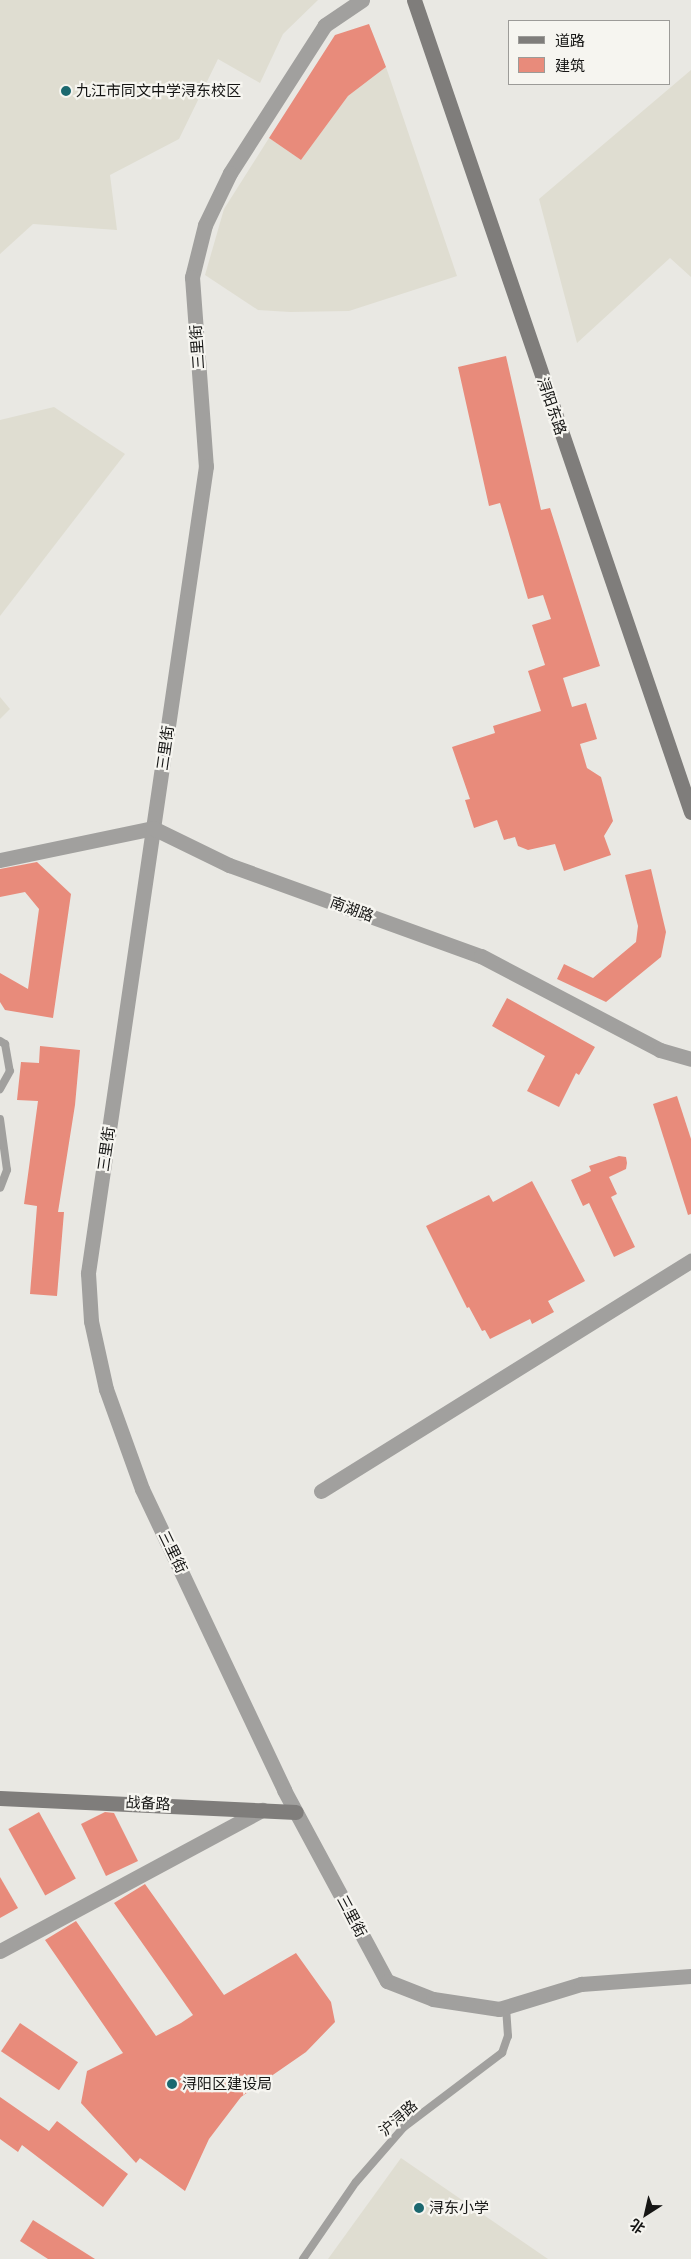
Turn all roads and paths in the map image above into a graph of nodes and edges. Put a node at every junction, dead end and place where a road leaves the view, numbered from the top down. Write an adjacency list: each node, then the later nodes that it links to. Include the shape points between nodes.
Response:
1 (362, 0): 4 (street, 三里街, via 325,25 230,174 203,233 192,277 206,466)
2 (414, 0): 3 (main road, 浔阳东路)
3 (691, 812)
4 (153, 828): 5 (street); 7 (street, 南湖路, via 229,865 480,956 660,1050); 15 (street, 三里街, via 88,1272 91,1321 106,1389 142,1489)
5 (0, 860)
6 (0, 1041): 8 (lane, via 5,1044 10,1071)
7 (691, 1059)
8 (0, 1088)
9 (0, 1119): 10 (lane, via 7,1170)
10 (1, 1185)
11 (691, 1261): 12 (street)
12 (321, 1491)
13 (0, 1798): 14 (main road, 战备路)
14 (262, 1810): 15 (main road, 战备路); 16 (street)
15 (296, 1812): 18 (street, 三里街, via 387,1981 433,1999 499,2010)
16 (0, 1951)
17 (691, 1976): 18 (street, 三里街, via 581,1984)
18 (506, 2007): 19 (lane, 沪浔路, via 508,2036 502,2053 404,2127 356,2182)
19 (303, 2259)

